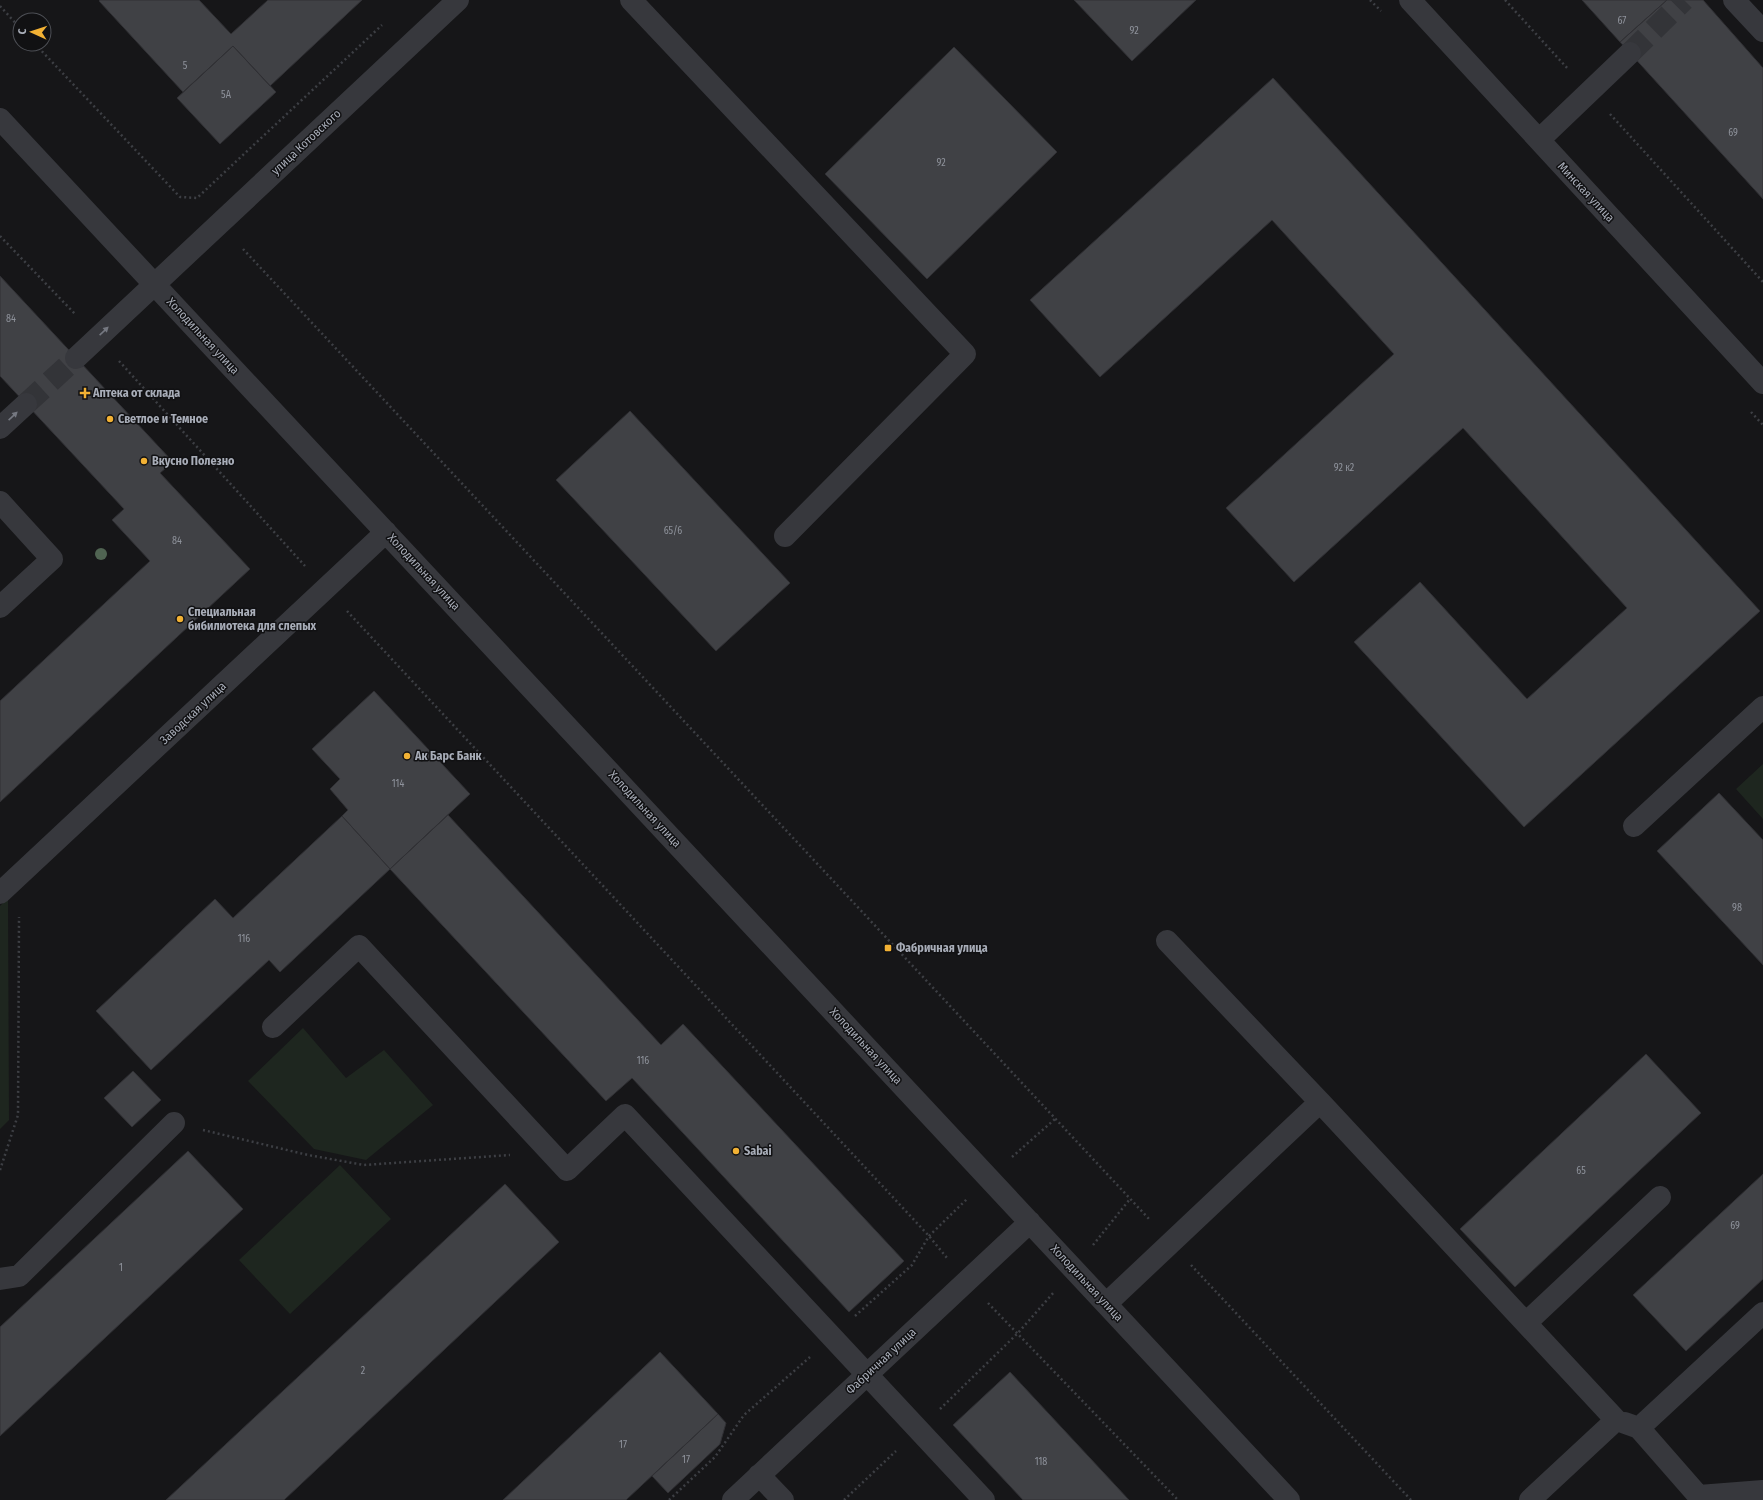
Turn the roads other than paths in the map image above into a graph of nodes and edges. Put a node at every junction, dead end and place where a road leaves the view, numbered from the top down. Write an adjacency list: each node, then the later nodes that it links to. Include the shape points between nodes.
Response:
1 (458, 0): 9 (street, улица Котовского)
2 (631, 0): 16 (street, via 965,354)
3 (1410, 0): 8 (street, Минская улица)
4 (1734, 0): 5 (street)
5 (1763, 31)
6 (1630, 53): 8 (street)
7 (0, 119): 9 (street, Холодильная улица)
8 (1539, 140): 11 (street, Минская улица)
9 (154, 284): 10 (street, улица Котовского, one-way to 9); 15 (street, Холодильная улица)
10 (76, 358)
11 (1763, 383)
12 (26, 404): 13 (street, one-way to 12)
13 (0, 428)
14 (0, 502): 17 (street, via 52,558)
15 (386, 532): 20 (street, Заводская улица); 26 (street, Холодильная улица)
16 (785, 536)
17 (0, 607)
18 (1763, 707): 19 (street)
19 (1634, 826)
20 (0, 893)
21 (1166, 941): 23 (street)
22 (273, 1027): 31 (street, via 359,946 567,1170 625,1115)
23 (1320, 1102): 28 (street); 30 (street)
24 (174, 1123): 27 (street, via 19,1276)
25 (1660, 1197): 30 (street)
26 (1030, 1222): 28 (street, Холодильная улица); 31 (street, Фабричная улица)
27 (0, 1279)
28 (1106, 1304): 40 (street, Холодильная улица)
29 (1763, 1313): 33 (street)
30 (1526, 1323): 32 (street)
31 (867, 1375): 34 (street, Фабричная улица); 39 (street)
32 (1616, 1420): 33 (street); 41 (street)
33 (1639, 1428): 36 (street)
34 (759, 1475): 37 (street, Фабричная улица); 38 (street)
35 (1763, 1491): 36 (street)
36 (1700, 1498)
37 (733, 1500)
38 (783, 1500)
39 (984, 1500)
40 (1289, 1500)
41 (1530, 1500)

